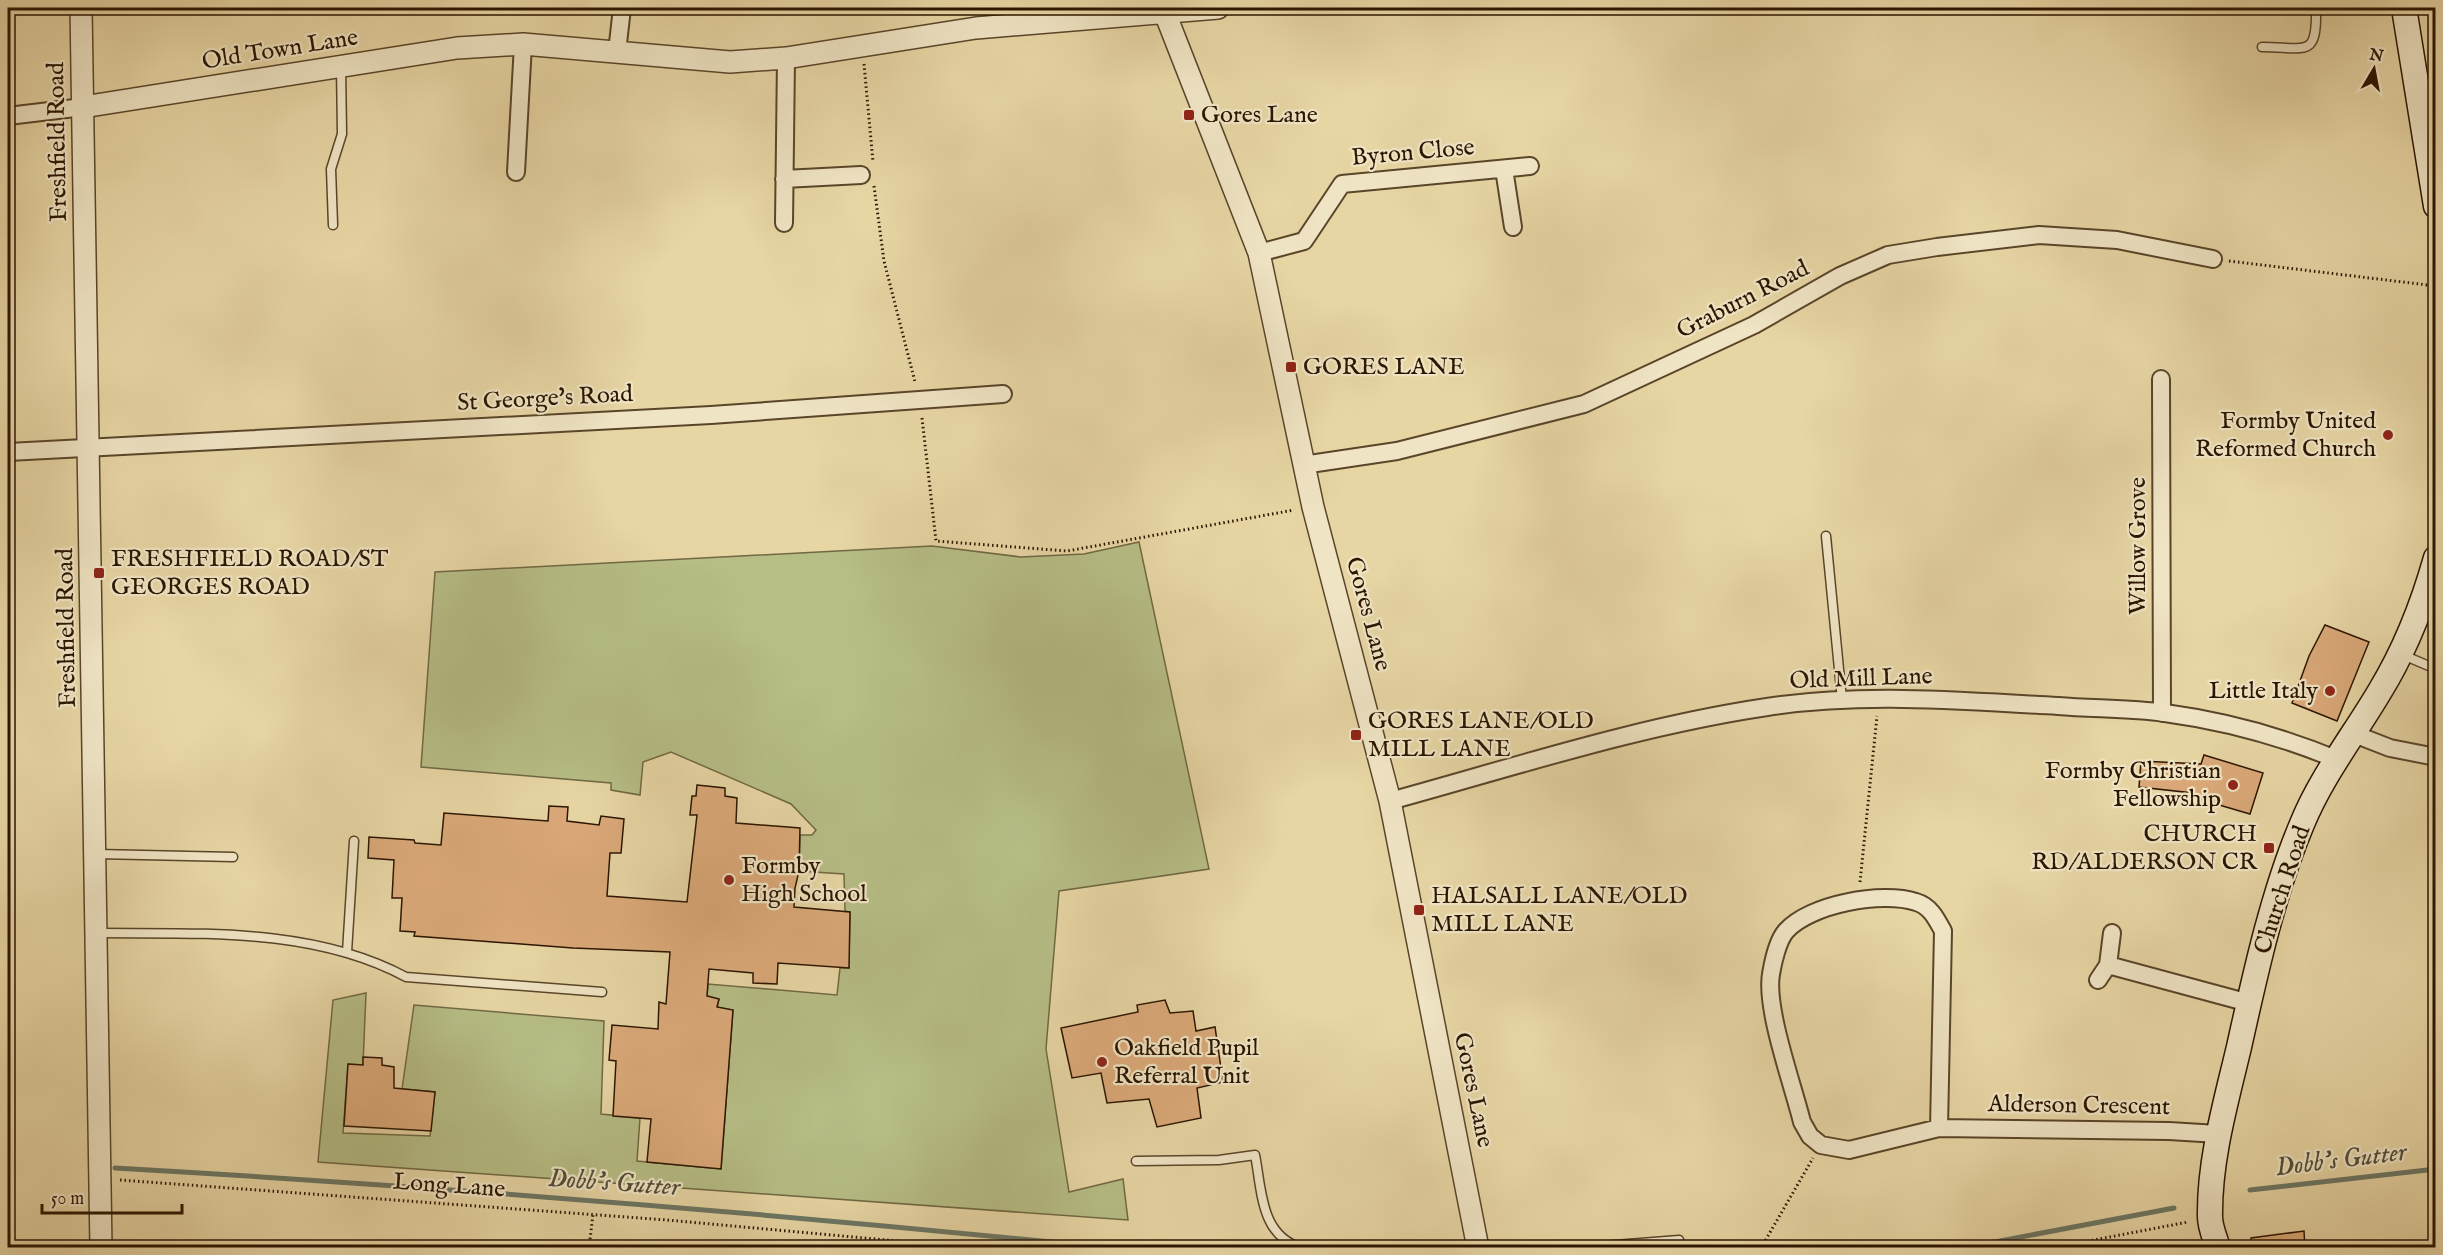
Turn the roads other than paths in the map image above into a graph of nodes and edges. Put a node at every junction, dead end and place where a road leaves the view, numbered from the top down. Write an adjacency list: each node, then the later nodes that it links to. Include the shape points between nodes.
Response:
1 (81, 8): 12 (street, Freshfield Road)
2 (622, 8): 9 (street)
3 (1218, 8): 6 (street, Old Town Lane)
4 (2316, 8): 8 (lane, via 2313,43 2306,47)
5 (2404, 8): 19 (main road)
6 (1164, 10): 10 (street, Old Town Lane, via 976,28); 23 (street, Gores Lane)
7 (523, 44): 9 (street, Old Town Lane); 11 (street, Old Town Lane, via 429,51); 16 (street)
8 (2262, 47)
9 (617, 52): 10 (street, Old Town Lane, via 730,62)
10 (786, 58): 18 (street)
11 (341, 66): 12 (street, Old Town Lane); 21 (lane, via 342,134 331,169)
12 (83, 107): 13 (street); 27 (street, Freshfield Road)
13 (8, 116)
14 (1530, 166): 15 (street, Byron Close)
15 (1504, 169): 22 (street); 23 (street, Byron Close, via 1342,184 1304,241)
16 (516, 172)
17 (870, 177): 18 (street)
18 (784, 179): 20 (street)
19 (2434, 192)
20 (784, 224)
21 (333, 225)
22 (1513, 227)
23 (1259, 253): 29 (street, Gores Lane)
24 (2213, 259): 29 (street, Graburn Road, via 2116,240 2039,235 1888,255 1840,276 1754,325 1584,404 1397,451)
25 (2161, 379): 35 (street, Willow Grove)
26 (1003, 394): 27 (street, St George's Road, via 711,415)
27 (89, 447): 28 (street, St George's Road); 41 (street, Freshfield Road)
28 (8, 452)
29 (1304, 465): 39 (street, Gores Lane)
30 (1826, 536): 34 (lane)
31 (2436, 558): 32 (main road, Church Road, via 2426,605)
32 (2400, 654): 33 (lane); 36 (main road, Church Road)
33 (2436, 669)
34 (1842, 700): 35 (street, Old Mill Lane); 39 (street, Old Mill Lane, via 1768,707 1694,721)
35 (2162, 712): 38 (street, Old Mill Lane, via 2287,740)
36 (2354, 734): 37 (street, via 2390,748); 38 (main road, Church Road)
37 (2436, 757)
38 (2338, 760): 49 (main road, Church Road, via 2302,824)
39 (1390, 801): 56 (street, Gores Lane)
40 (354, 841): 45 (lane)
41 (97, 854): 42 (lane); 43 (street, Freshfield Road)
42 (233, 857)
43 (97, 933): 45 (lane, via 216,934 323,945); 54 (street, Freshfield Road)
44 (2112, 933): 46 (street)
45 (347, 952): 48 (lane, via 406,977)
46 (2108, 965): 47 (street); 49 (street)
47 (2098, 980)
48 (602, 992)
49 (2249, 1003): 51 (main road, Church Road)
50 (1939, 1128): 50 (street, Alderson Crescent, via 1943,930 1933,913 1917,902 1897,898 1833,904 1806,916 1785,932 1771,974 1770,998 1802,1122 1810,1136 1821,1145 1849,1150); 51 (street, Alderson Crescent)
51 (2218, 1134): 58 (main road, Church Road, via 2210,1218)
52 (1136, 1161): 55 (lane, via 1219,1160 1255,1155 1266,1215 1273,1230)
53 (1679, 1240): 57 (lane)
54 (101, 1248)
55 (1302, 1248)
56 (1478, 1248)
57 (1576, 1248)
58 (2217, 1248)

